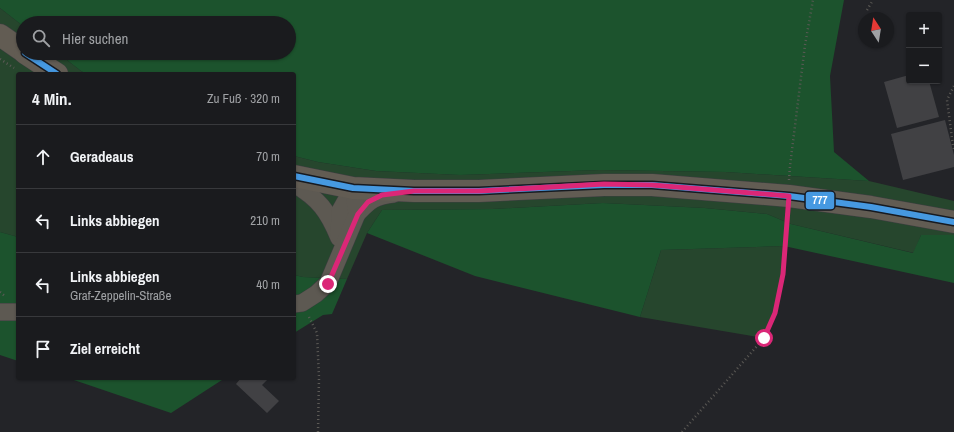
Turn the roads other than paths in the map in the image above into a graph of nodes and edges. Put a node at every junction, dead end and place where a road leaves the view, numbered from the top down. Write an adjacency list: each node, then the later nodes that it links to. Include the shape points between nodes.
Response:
1 (0, 35): 2 (main road)
2 (16, 52)
3 (26, 60): 4 (main road)
4 (53, 72)
5 (296, 176): 7 (main road)
6 (296, 185): 11 (street, via 324,207 333,222)
7 (353, 188): 8 (main road); 9 (street); 11 (street, via 340,211)
8 (414, 191): 9 (street, via 382,195 368,202); 10 (main road, via 479,191 604,184 645,185 789,196)
9 (358, 214): 11 (street)
10 (954, 222)
11 (340, 245): 12 (street, via 328,284)
12 (298, 304)
13 (0, 312): 14 (street)
14 (16, 312)

